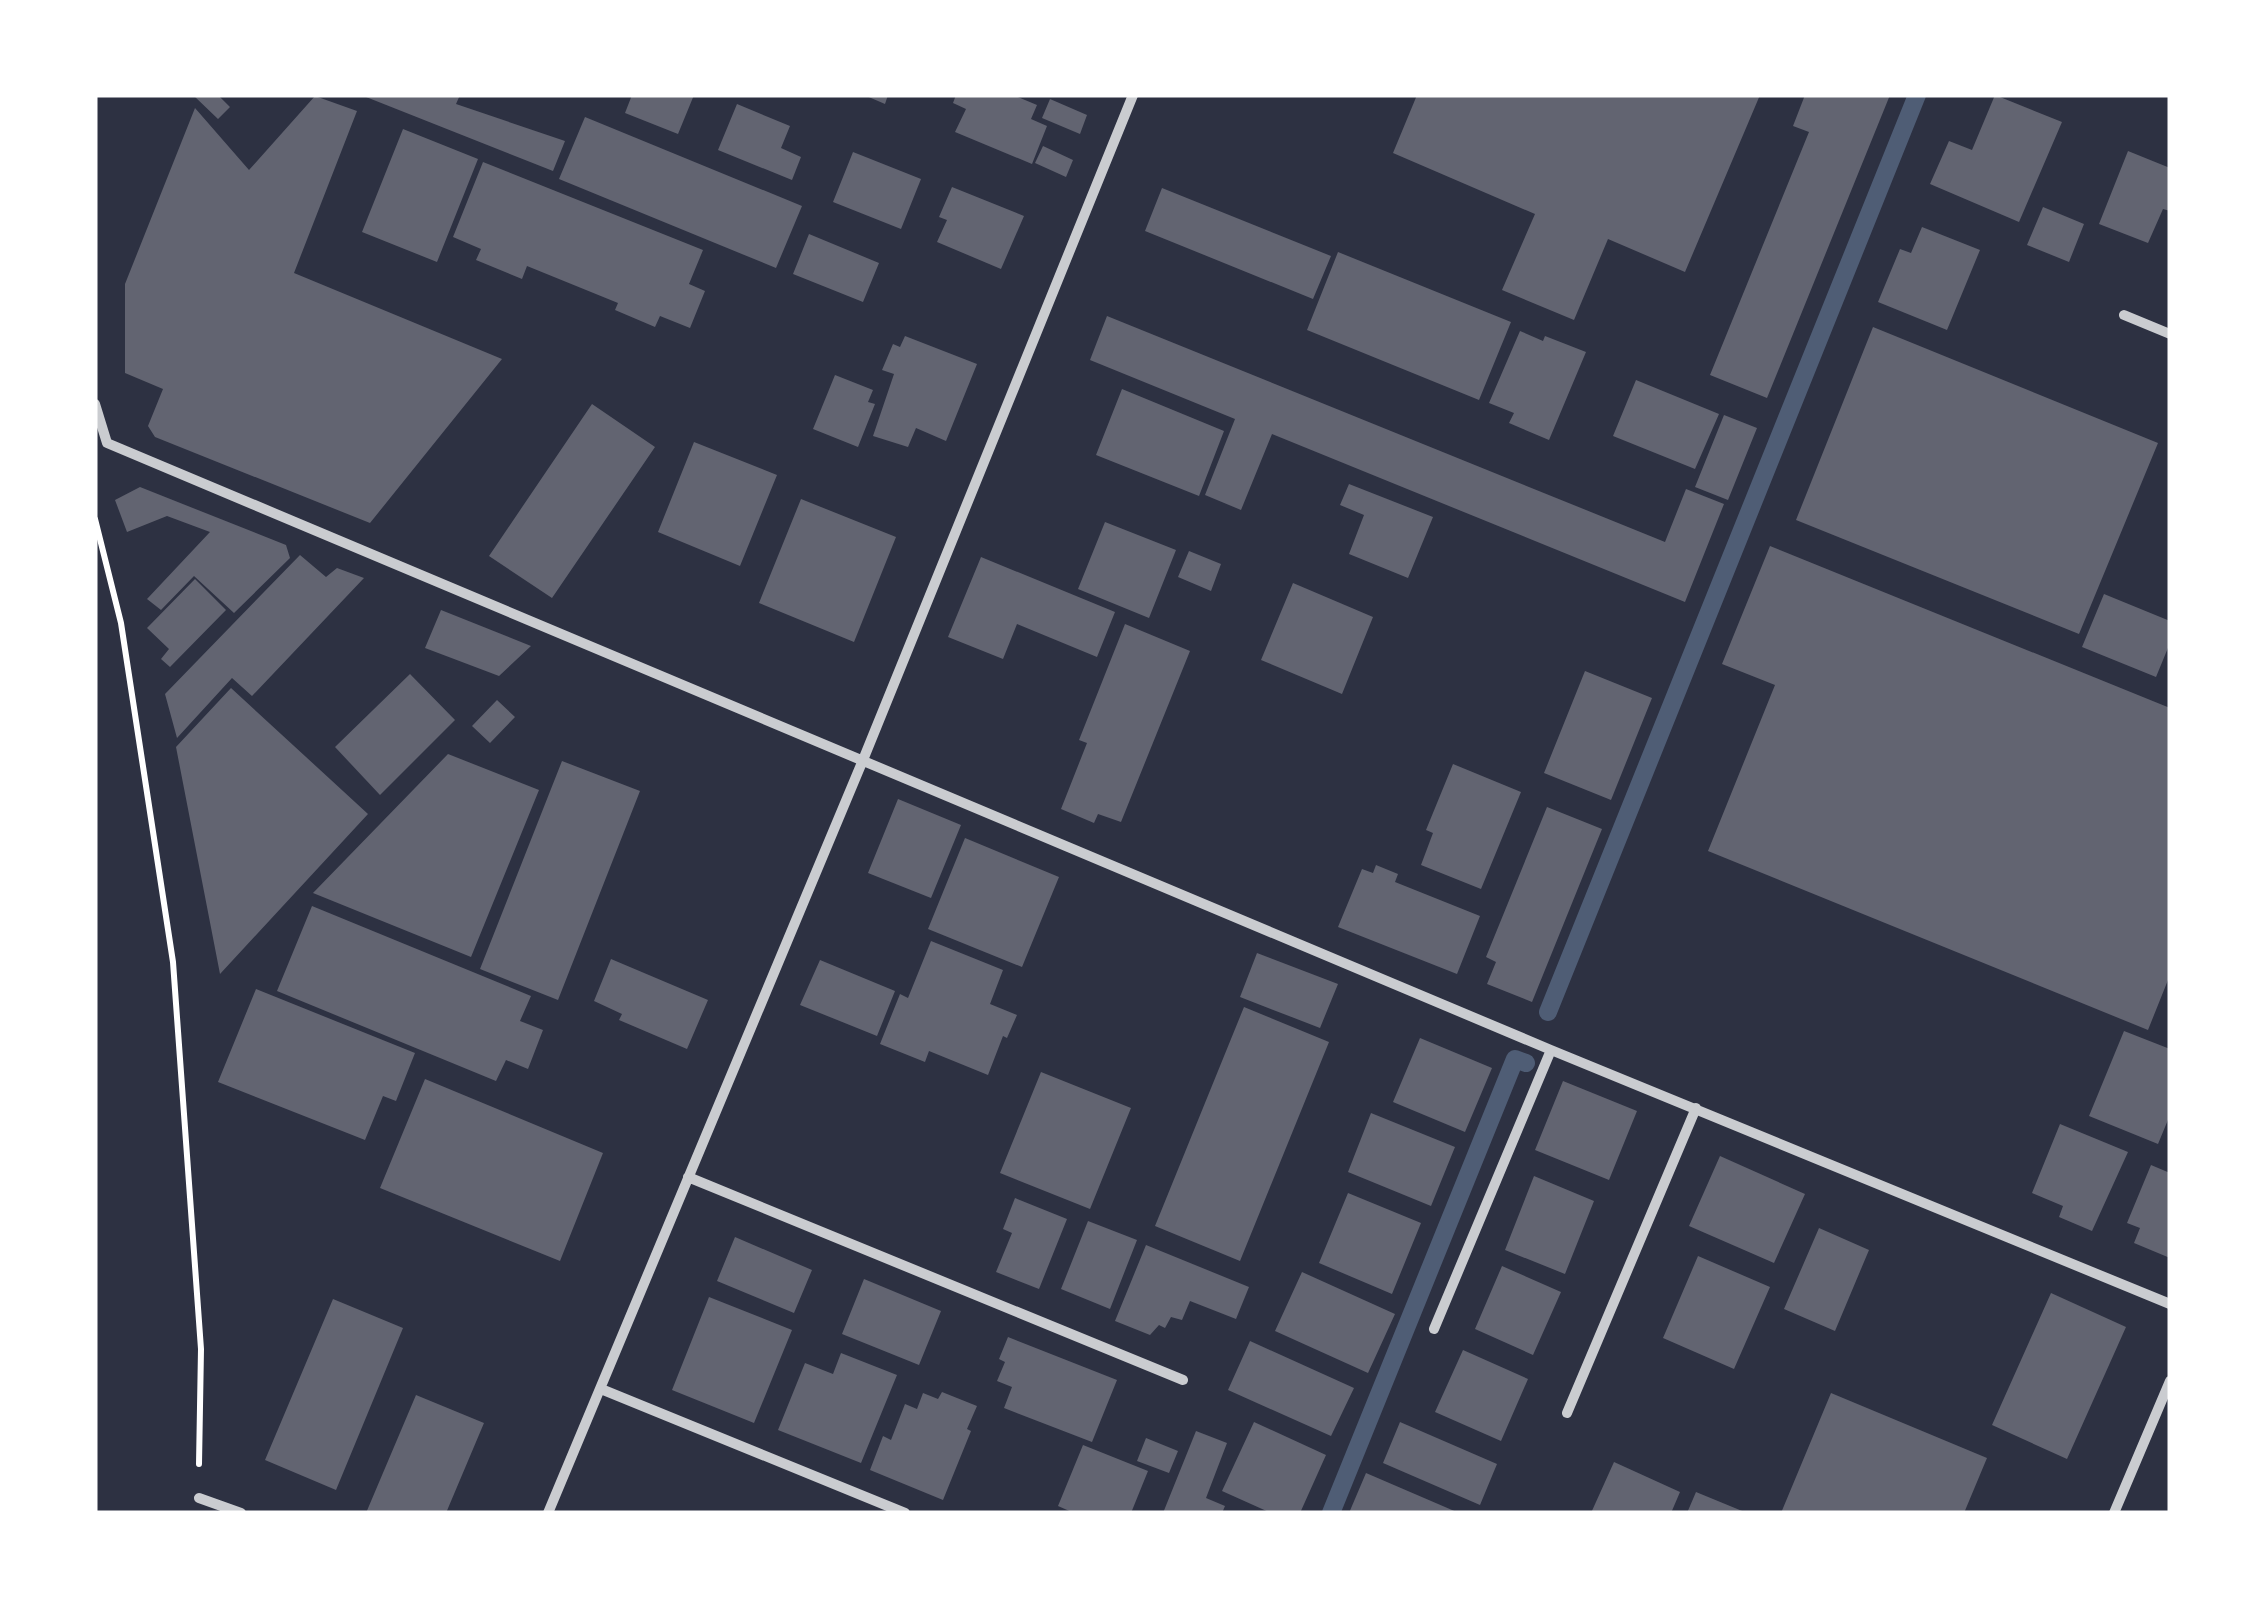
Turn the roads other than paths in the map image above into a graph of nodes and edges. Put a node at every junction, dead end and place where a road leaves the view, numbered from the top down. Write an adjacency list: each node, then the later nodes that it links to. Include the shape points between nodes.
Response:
1 (1133, 95): 5 (street)
2 (2124, 315): 3 (street)
3 (2170, 334)
4 (95, 404): 5 (street, via 108,443)
5 (862, 760): 6 (street); 8 (street)
6 (1550, 1050): 7 (street); 10 (street)
7 (1696, 1108): 9 (street); 14 (street)
8 (688, 1177): 11 (street); 13 (street)
9 (2170, 1304)
10 (1434, 1329)
11 (1182, 1380)
12 (2170, 1380): 19 (street)
13 (601, 1388): 17 (street); 18 (street)
14 (1567, 1413)
15 (199, 1498): 16 (street)
16 (241, 1513)
17 (548, 1513)
18 (905, 1513)
19 (2114, 1513)

